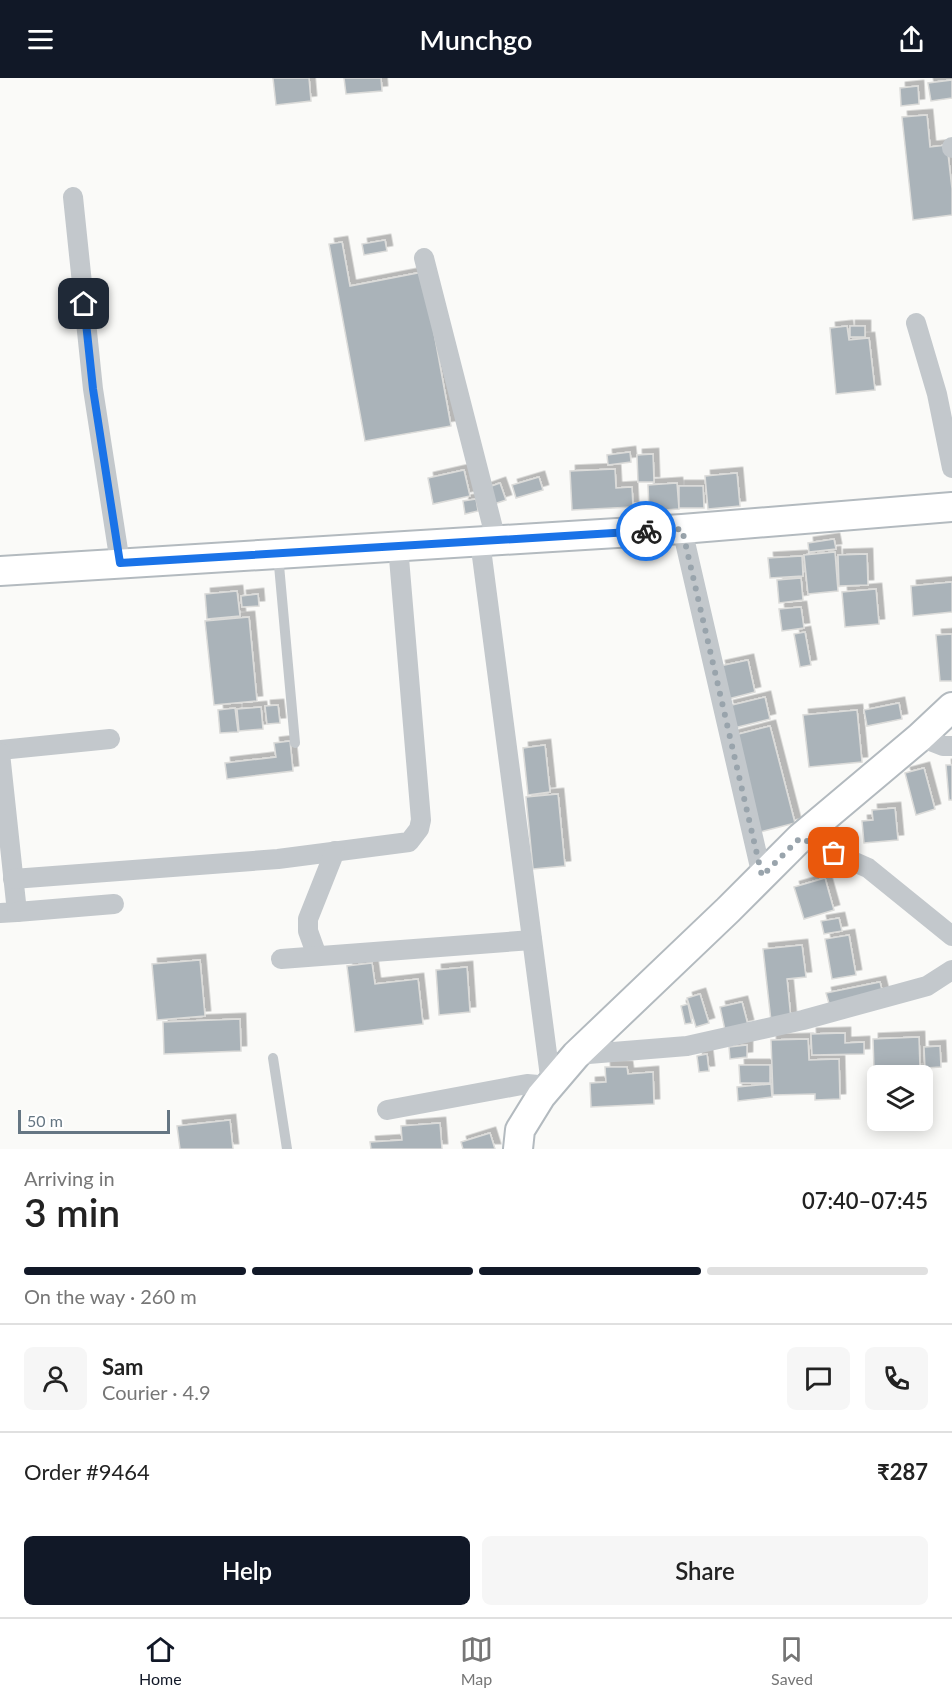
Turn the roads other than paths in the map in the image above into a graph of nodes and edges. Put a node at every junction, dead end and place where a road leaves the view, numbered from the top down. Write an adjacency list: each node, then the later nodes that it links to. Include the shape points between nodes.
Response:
1 (73, 197): 10 (street, via 93,389)
2 (424, 258): 7 (street)
3 (916, 323): 4 (street, via 937,394)
4 (952, 468)
5 (952, 507): 6 (street)
6 (682, 529): 7 (street); 20 (street)
7 (488, 541): 8 (street); 25 (street)
8 (398, 546): 9 (street); 19 (street, via 414,720 419,830 410,842)
9 (278, 554): 10 (street); 15 (lane)
10 (120, 563): 11 (street)
11 (0, 571)
12 (952, 707): 13 (street)
13 (920, 737): 16 (street); 18 (street)
14 (110, 739): 17 (street)
15 (296, 743)
16 (952, 746)
17 (0, 752): 21 (street)
18 (800, 838): 20 (street); 24 (street, via 868,868)
19 (335, 851): 21 (street, via 278,859); 26 (street, via 308,919)
20 (762, 876): 29 (street)
21 (13, 879): 23 (street)
22 (114, 903): 23 (street)
23 (9, 912)
24 (952, 936)
25 (532, 940): 26 (street); 31 (street)
26 (317, 956): 27 (street)
27 (281, 958)
28 (952, 970): 29 (street, via 927,986 792,1023 687,1046)
29 (576, 1055): 31 (street)
30 (273, 1058): 33 (lane)
31 (550, 1085): 32 (street, via 527,1084); 34 (street, via 520,1130)
32 (387, 1110)
33 (287, 1149)
34 (518, 1149)

